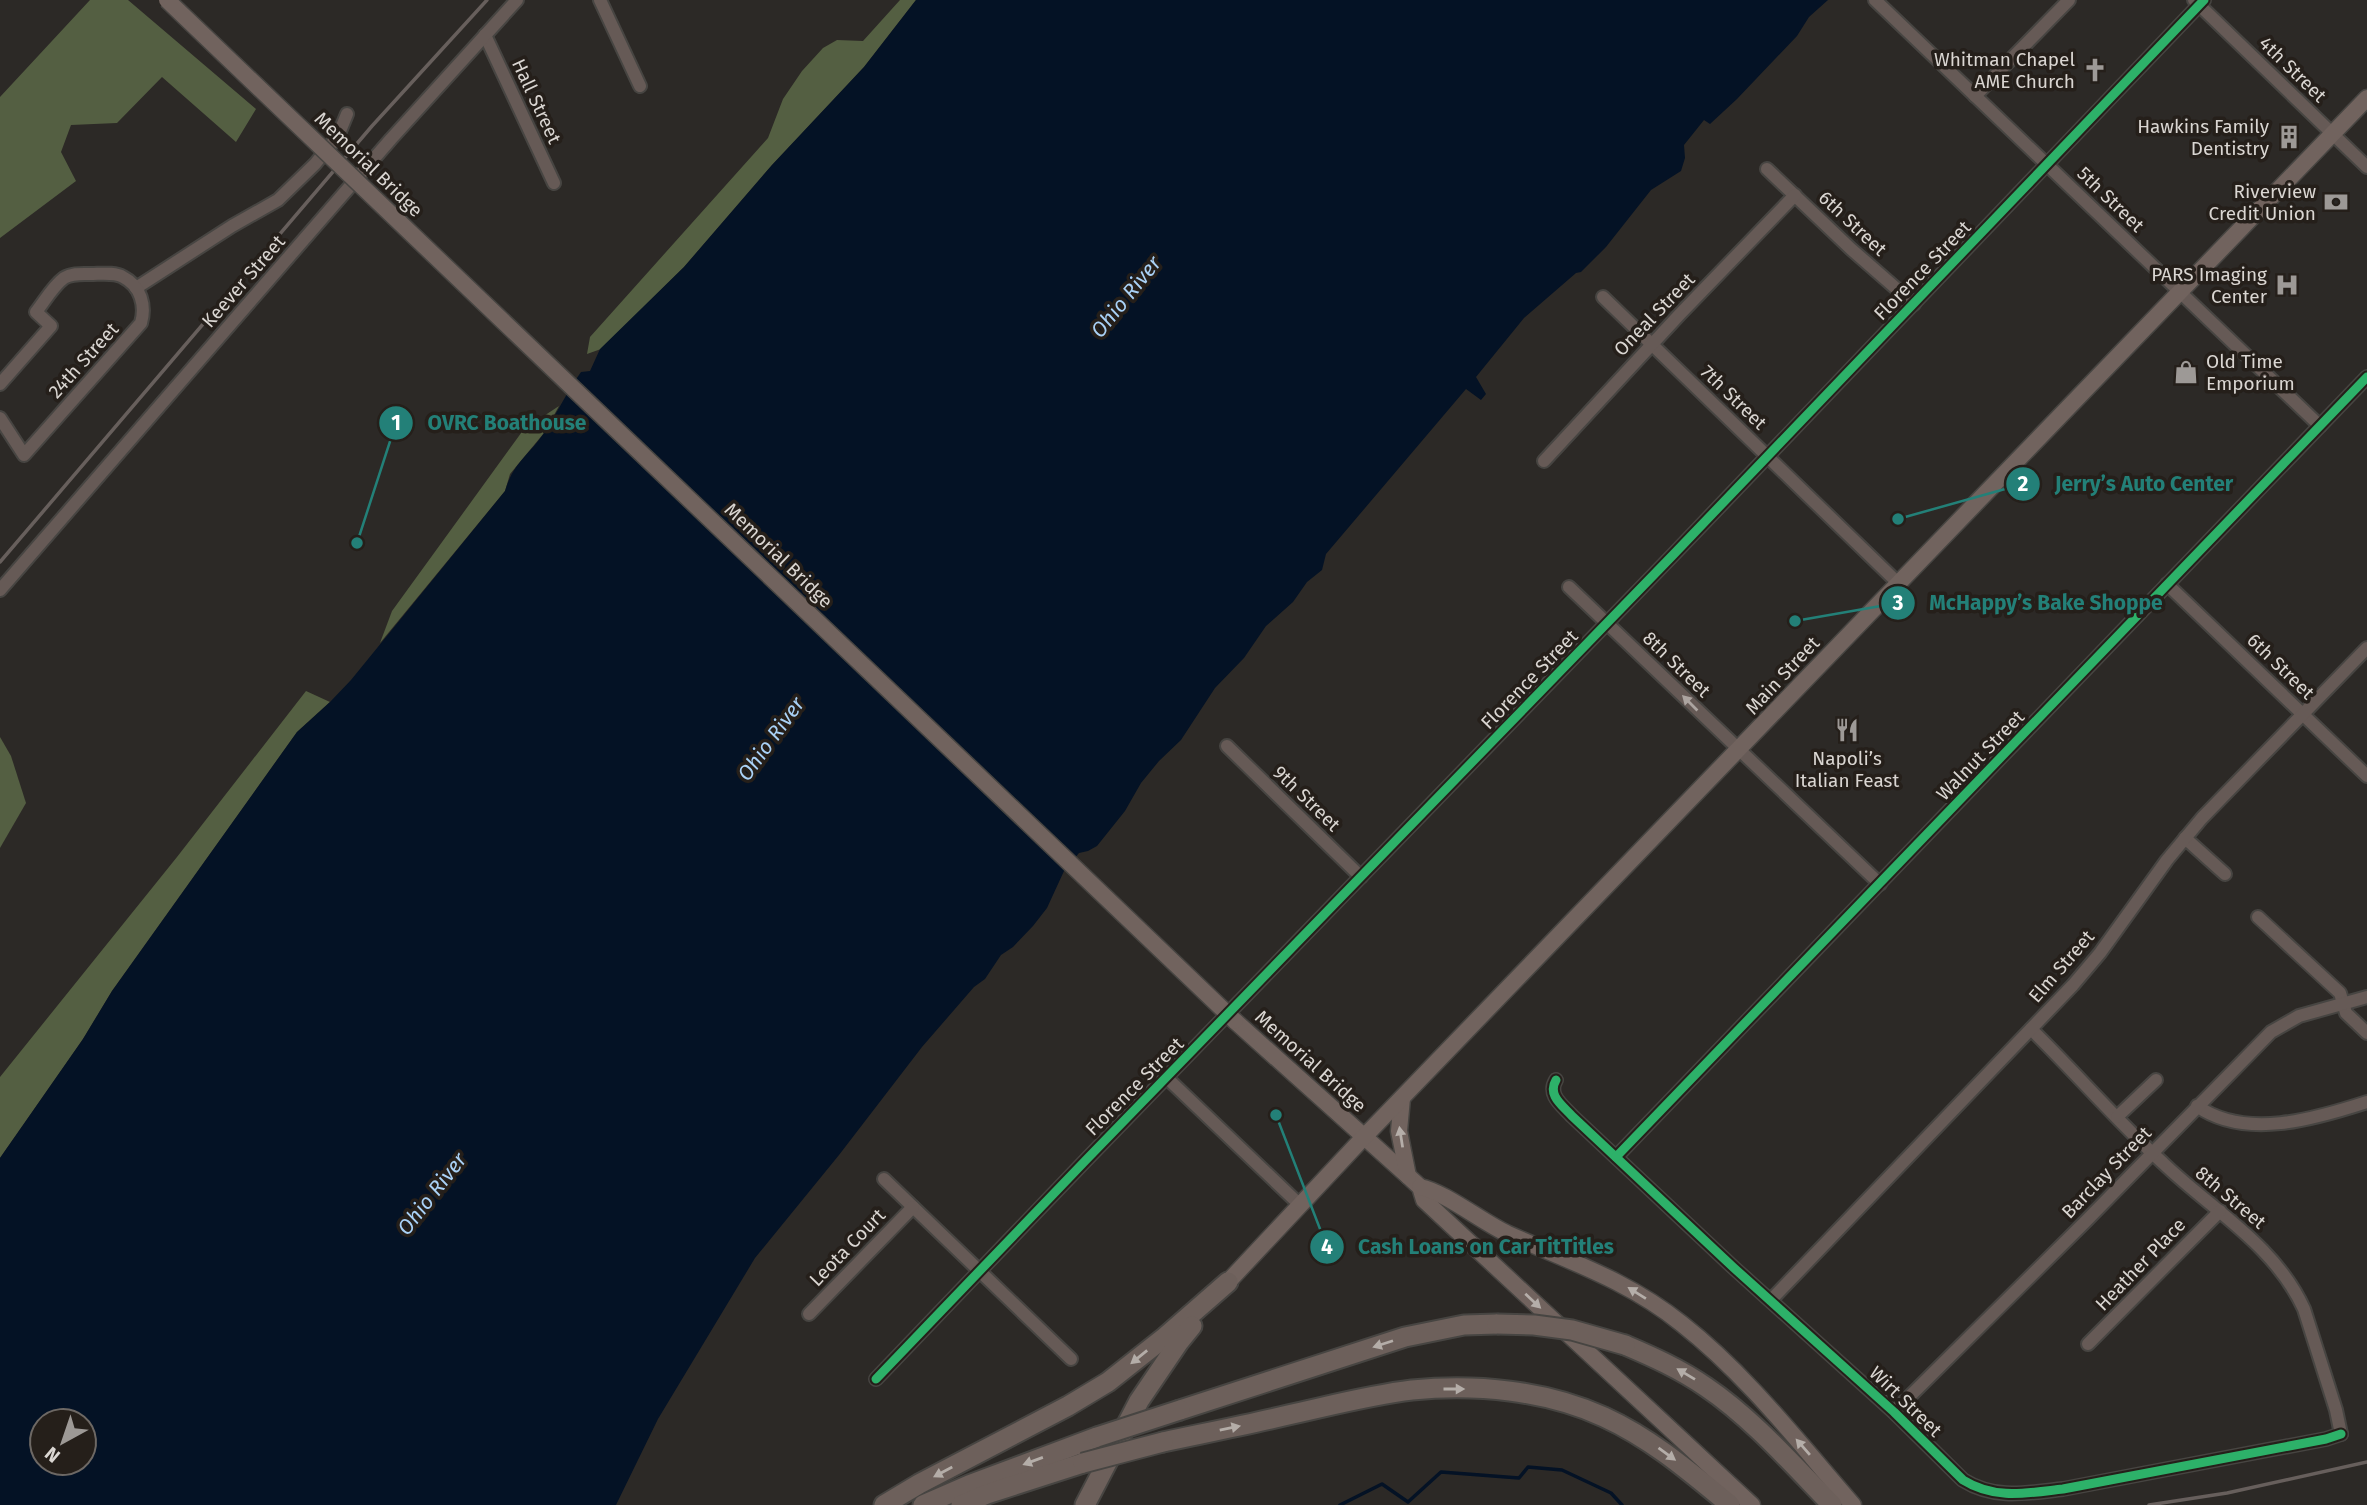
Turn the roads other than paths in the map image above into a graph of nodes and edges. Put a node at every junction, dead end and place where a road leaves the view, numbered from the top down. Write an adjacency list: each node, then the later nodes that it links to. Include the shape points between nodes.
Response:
1 (167, 0): 55 (main road, Memorial Bridge, bridge)
2 (517, 0): 7 (street, Keever Street)
3 (600, 0): 8 (street)
4 (1875, 0): 9 (street, 5th Street)
5 (2069, 0): 9 (street)
6 (2199, 2): 12 (street, 4th Street); 13 (street, Florence Street)
7 (485, 35): 16 (street, Hall Street); 32 (street, Keever Street)
8 (640, 86)
9 (1975, 96): 13 (street, 5th Street)
10 (2367, 98): 12 (main road, Main Street)
11 (347, 114): 18 (street, via 338,136 278,200)
12 (2333, 134): 14 (street, 4th Street); 19 (main road, Main Street)
13 (2047, 165): 19 (street, 5th Street); 21 (street, Florence Street)
14 (2367, 167)
15 (1767, 169): 17 (street, 6th Street)
16 (554, 183)
17 (1795, 195): 21 (street, 6th Street); 22 (street, Oneal Street)
18 (136, 288): 24 (street, via 123,276 76,274 64,278 36,312 51,326); 25 (street, 24th Street, via 145,311 141,324 24,455)
19 (2180, 292): 26 (street, 5th Street); 29 (main road, Main Street)
20 (1603, 297): 22 (street, 7th Street)
21 (1914, 304): 27 (street, Florence Street)
22 (1652, 344): 27 (street, 7th Street); 28 (street, Oneal Street)
23 (2367, 377): 26 (street, Walnut Street)
24 (0, 384)
25 (0, 418)
26 (2320, 426): 30 (street, Walnut Street)
27 (1768, 456): 29 (street, 7th Street); 33 (street, Florence Street)
28 (1544, 461)
29 (1898, 583): 37 (main road, Main Street)
30 (2167, 584): 35 (street, 6th Street); 42 (street, Walnut Street)
31 (1569, 587): 33 (street, 8th Street)
32 (0, 590)
33 (1608, 623): 37 (street, 8th Street, one-way to 33); 41 (street, Florence Street)
34 (2367, 648): 35 (street, Elm Street)
35 (2303, 714): 38 (street, 6th Street); 39 (street, Elm Street)
36 (1227, 746): 41 (street, 9th Street)
37 (1740, 749): 42 (street, 8th Street); 51 (main road, Main Street)
38 (2367, 776)
39 (2185, 838): 40 (street); 46 (street, Elm Street, via 2100,953)
40 (2225, 874)
41 (1361, 877): 48 (street, Florence Street)
42 (1880, 884): 57 (street, Walnut Street)
43 (2258, 917): 45 (street, via 2340,993)
44 (2367, 997): 45 (street, Barclay Street)
45 (2344, 1003): 47 (street, via 2346,1013); 53 (street, Barclay Street, via 2299,1016 2271,1032)
46 (2031, 1029): 54 (street, 8th Street); 65 (street, Elm Street)
47 (2367, 1033)
48 (1167, 1078): 60 (street); 63 (street, Florence Street)
49 (1556, 1080): 57 (street, Wirt Street, via 1552,1090 1557,1101)
50 (2156, 1080): 54 (street)
51 (1402, 1098): 55 (main road, Main Street); 59 (main road, one-way to 51, via 1399,1131)
52 (2367, 1102): 53 (street, via 2283,1123 2238,1123)
53 (2196, 1106): 56 (street, Barclay Street)
54 (2118, 1117): 56 (street, 8th Street)
55 (1363, 1138): 59 (main road, Memorial Bridge); 60 (main road, Main Street)
56 (2152, 1153): 62 (street, 8th Street); 70 (street, Barclay Street)
57 (1616, 1157): 65 (street, Wirt Street)
58 (884, 1179): 61 (street)
59 (1414, 1182): 72 (main road, one-way to 59, via 1759,1397 1681,1322 1621,1284 1508,1234); 78 (main road, one-way to 78, via 1424,1200)
60 (1300, 1205): 64 (main road, Main Street)
61 (914, 1207): 63 (street); 66 (street, Leota Court)
62 (2220, 1211): 67 (street, Heather Place); 71 (street, 8th Street, via 2266,1253 2297,1293)
63 (979, 1271): 68 (street); 69 (street, Florence Street)
64 (1228, 1282): 73 (highway, one-way to 73, via 1108,1382); 76 (highway, via 1154,1378)
65 (1771, 1300): 70 (street, Wirt Street)
66 (809, 1314)
67 (2088, 1344)
68 (1071, 1359)
69 (876, 1379)
70 (1894, 1412): 71 (street, Wirt Street, via 1963,1480 1998,1494 2063,1489)
71 (2344, 1435)
72 (1840, 1502): 74 (highway, one-way to 74, bridge, via 1709,1388 1666,1362 1572,1329 1497,1324 1464,1325 1405,1337 1097,1437)
73 (884, 1505)
74 (923, 1505)
75 (961, 1505): 77 (highway, one-way to 77, bridge, via 1083,1463 1163,1443 1368,1397 1445,1389 1511,1391 1558,1400 1622,1425 1663,1451)
76 (1085, 1505)
77 (1730, 1505)
78 (1752, 1505)

